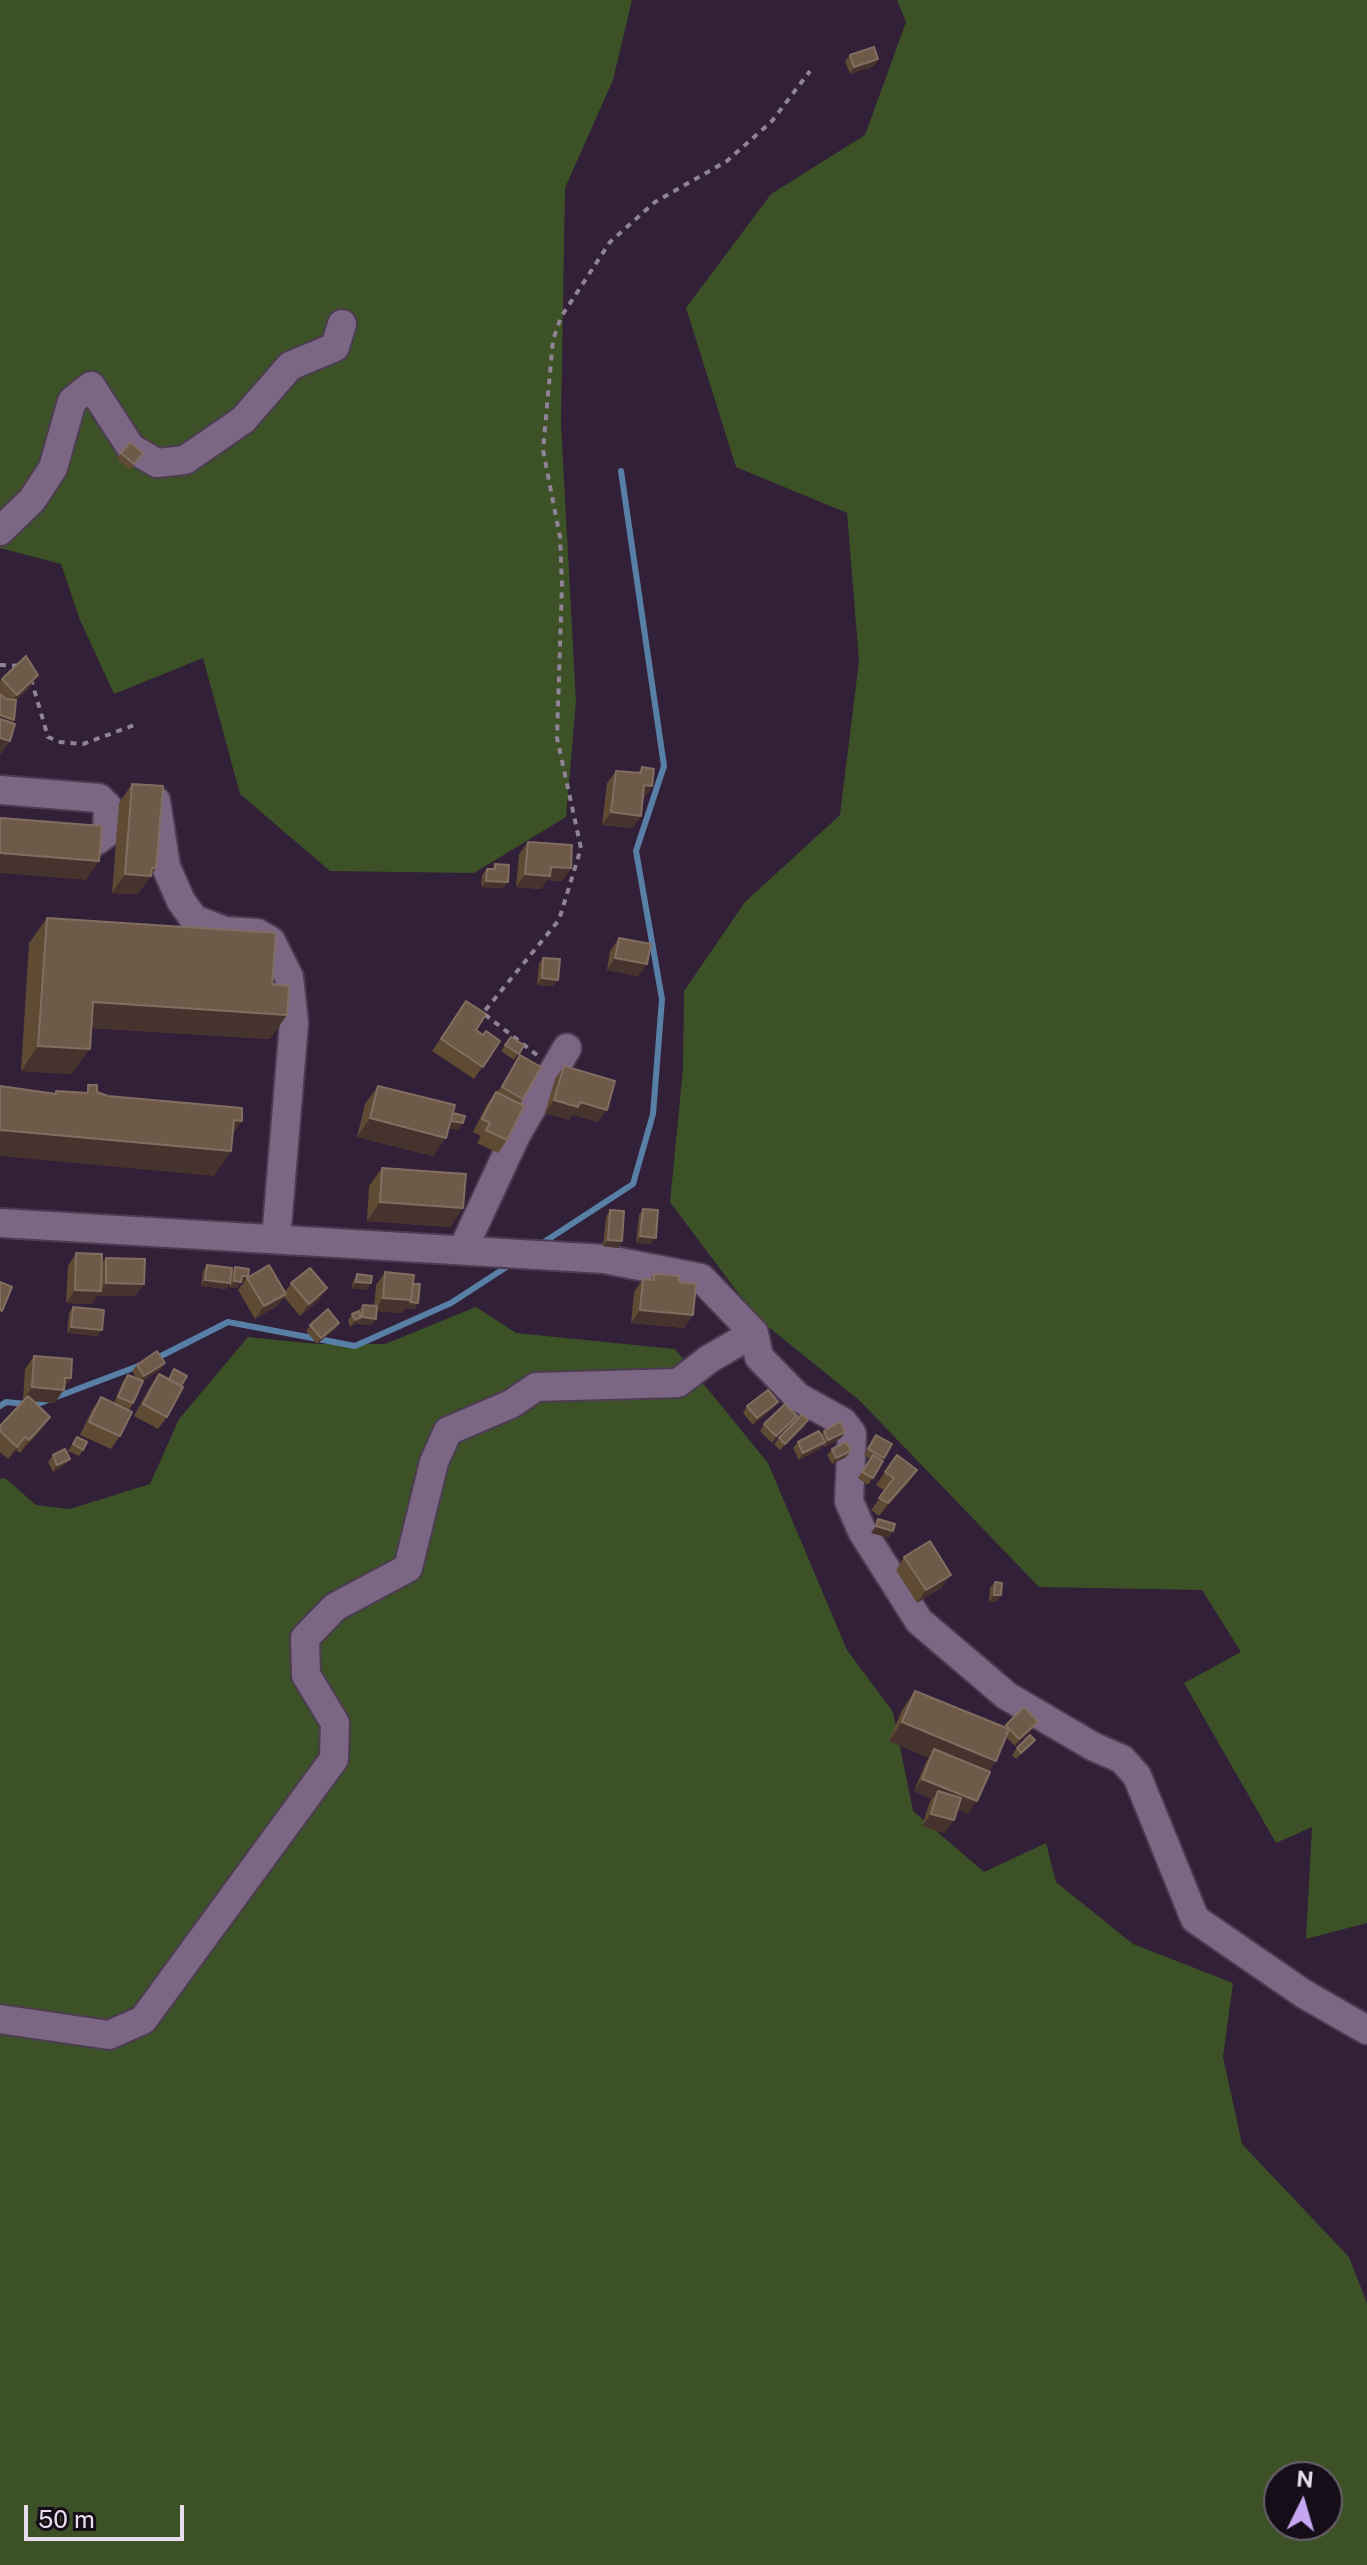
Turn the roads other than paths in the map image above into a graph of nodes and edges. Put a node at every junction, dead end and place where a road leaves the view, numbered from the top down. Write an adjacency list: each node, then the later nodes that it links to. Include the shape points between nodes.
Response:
1 (342, 324): 2 (street, via 335,347 290,366 243,420 185,460 157,463 131,448 91,386 72,401 53,468 32,500)
2 (0, 531)
3 (0, 790): 5 (street, via 99,798 108,807 107,833 96,841)
4 (155, 794): 8 (street, via 160,844 181,901 194,919 271,941 289,977 294,1023)
5 (0, 833)
6 (560, 1058): 9 (street, via 516,1135)
7 (0, 1223): 8 (street)
8 (276, 1239): 9 (street)
9 (463, 1249): 10 (street, via 604,1259 701,1278)
10 (754, 1333): 11 (street, via 678,1383 536,1387 511,1404 448,1431 434,1462 408,1568 335,1607 305,1638 306,1675 335,1723 334,1759 143,2020 109,2035); 12 (street, via 759,1357 798,1397 843,1422 852,1434 849,1501 919,1621 1007,1696 1122,1759 1137,1776 1195,1919)
11 (0, 2019)
12 (1367, 2030)

